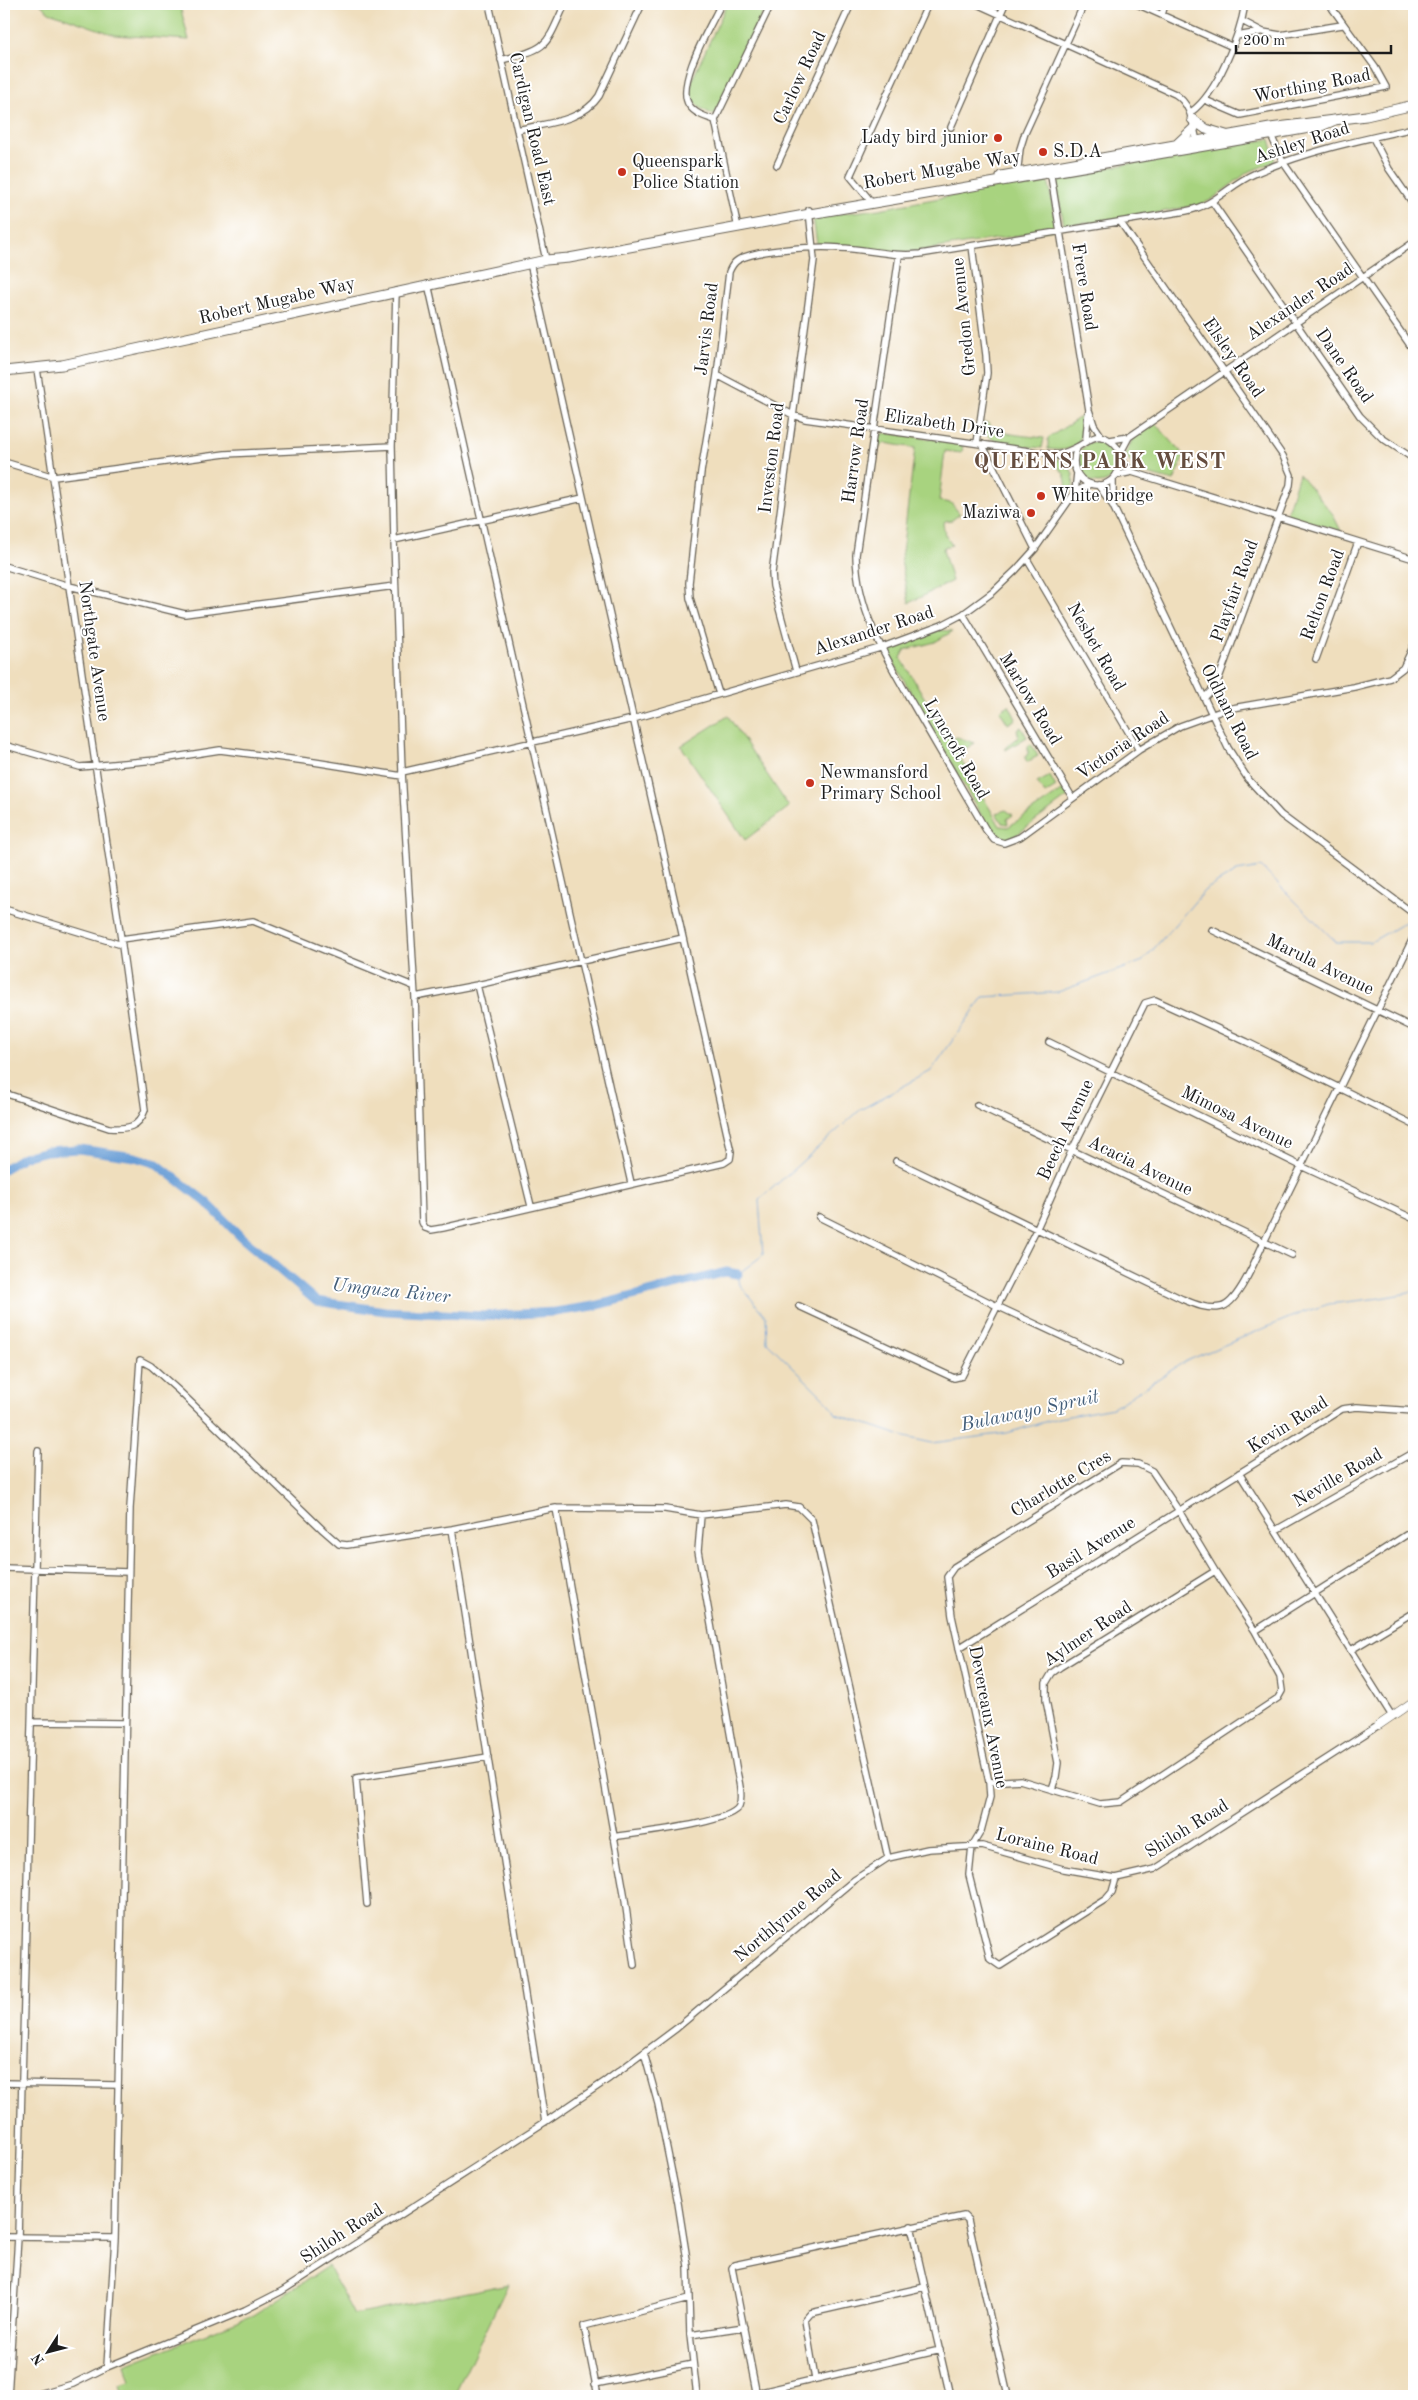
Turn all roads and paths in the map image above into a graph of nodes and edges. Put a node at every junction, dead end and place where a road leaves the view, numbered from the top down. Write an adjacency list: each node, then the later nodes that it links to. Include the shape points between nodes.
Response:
1 (489, 4): 23 (street, Cardigan Road East)
2 (565, 4): 23 (street, via 544,46)
3 (642, 4): 31 (street, via 599,96 589,108 574,116)
4 (721, 4): 26 (street, via 688,75 685,92 686,100 694,111)
5 (771, 4): 26 (street)
6 (851, 4): 39 (street, Carlow Road)
7 (928, 4): 42 (street, via 850,176)
8 (977, 4): 15 (street)
9 (1005, 4): 15 (street)
10 (1084, 4): 21 (street)
11 (1137, 4): 16 (street)
12 (1165, 4): 16 (street)
13 (1245, 4): 17 (street)
14 (1329, 4): 18 (street, Worthing Road)
15 (1000, 14): 21 (street); 29 (street)
16 (1162, 15): 22 (street)
17 (1242, 21): 19 (street); 20 (street)
18 (1342, 25): 19 (street, via 1280,35); 24 (street, Worthing Road, via 1375,67 1386,87 1240,114)
19 (1262, 32): 20 (street)
20 (1237, 36): 22 (street)
21 (1065, 43): 27 (street, via 1175,94 1186,104); 41 (street, via 1025,132)
22 (1233, 47): 24 (street)
23 (501, 60): 31 (street, Cardigan Road East)
24 (1205, 100): 27 (street)
25 (1414, 105): 28 (main road, Robert Mugabe Way)
26 (715, 120): 47 (street)
27 (1192, 120): 32 (main road); 35 (street); 37 (main road)
28 (1335, 120): 32 (main road, Robert Mugabe Way); 33 (main road, Robert Mugabe Way, via 1321,126)
29 (950, 127)
30 (1414, 128): 34 (street, Ashley Road)
31 (517, 130): 53 (street, Cardigan Road East)
32 (1228, 135): 35 (main road, Robert Mugabe Way)
33 (1271, 135): 36 (main road, Robert Mugabe Way); 38 (street)
34 (1373, 138): 38 (street, Ashley Road, via 1333,146); 44 (street, via 1389,169)
35 (1197, 141): 36 (street); 37 (main road, Robert Mugabe Way)
36 (1214, 145): 37 (main road, Robert Mugabe Way)
37 (1176, 149): 40 (main road, Robert Mugabe Way)
38 (1283, 162): 43 (street, Ashley Road, via 1244,179); 55 (street)
39 (777, 165)
40 (1050, 171): 41 (main road, Robert Mugabe Way); 48 (street, Frere Road)
41 (1017, 177): 42 (main road, Robert Mugabe Way); 45 (main road, Robert Mugabe Way)
42 (868, 199): 45 (main road, Robert Mugabe Way)
43 (1213, 203): 46 (street, Ashley Road, via 1193,210); 58 (street, Dane Road)
44 (1414, 205)
45 (809, 212): 47 (main road, Robert Mugabe Way); 51 (street, Investon Road)
46 (1121, 223): 48 (street, Ashley Road); 62 (street, Elsley Road)
47 (737, 225): 53 (main road, Robert Mugabe Way, via 590,249)
48 (1059, 230): 50 (street, Jarvis Road); 64 (street, Frere Road)
49 (1414, 242): 55 (street, Alexander Road)
50 (972, 246): 52 (street, Jarvis Road); 71 (street, Gredon Avenue, via 987,373)
51 (814, 247): 52 (street, Jarvis Road); 63 (street, Jarvis Road, via 745,257 731,266); 65 (street, Investon Road)
52 (899, 256): 66 (street, Harrow Road)
53 (546, 260): 54 (main road, Robert Mugabe Way)
54 (530, 263): 56 (main road, Robert Mugabe Way); 88 (street)
55 (1364, 277): 58 (street, Alexander Road); 59 (street)
56 (428, 284): 57 (main road, Robert Mugabe Way); 91 (street)
57 (396, 291): 60 (main road, Robert Mugabe Way); 72 (street)
58 (1295, 323): 62 (street, Alexander Road); 76 (street, Dane Road, via 1360,416 1382,438)
59 (1414, 351)
60 (37, 369): 61 (main road, Robert Mugabe Way); 83 (street, Northgate Avenue)
61 (4, 371)
62 (1224, 372): 68 (street, Alexander Road); 90 (street, Elsley Road, via 1289,469 1290,485)
63 (717, 375): 65 (street, Elizabeth Drive); 105 (street, Jarvis Road, via 700,472 688,582)
64 (1089, 410): 67 (street, Frere Road); 69 (street, Frere Road)
65 (793, 415): 66 (street, Elizabeth Drive); 104 (street, Investon Road, via 772,573)
66 (874, 429): 71 (street, Elizabeth Drive); 102 (street, Harrow Road, via 856,568 859,590)
67 (1102, 437): 69 (street); 70 (street)
68 (1129, 438): 70 (street, Alexander Road); 74 (street, Alexander Road)
69 (1086, 439): 73 (street)
70 (1110, 440): 74 (street)
71 (980, 444): 75 (street, Elizabeth Drive); 94 (street)
72 (392, 446): 83 (street, via 224,454); 92 (street)
73 (1077, 448): 75 (street, Elizabeth Drive); 79 (street)
74 (1120, 454): 77 (street)
75 (1057, 455): 79 (street, Elizabeth Drive)
76 (1414, 459)
77 (1122, 460): 80 (street); 82 (street)
78 (4, 462): 83 (street)
79 (1074, 466): 81 (street)
80 (1132, 472): 82 (street); 90 (street)
81 (1077, 473): 85 (street); 87 (street, Alexander Road)
82 (1118, 474): 84 (street)
83 (54, 477): 98 (street, Northgate Avenue)
84 (1113, 480): 86 (street); 89 (street, Oldham Road)
85 (1090, 484): 86 (street); 87 (street, Alexander Road)
86 (1098, 485): 89 (street, Oldham Road)
87 (1075, 492): 94 (street, Alexander Road)
88 (583, 498): 91 (street); 108 (street)
89 (1113, 506): 106 (street, Oldham Road)
90 (1278, 518): 93 (street); 106 (street, Playfair Road, via 1216,686)
91 (482, 521): 92 (street); 109 (street)
92 (394, 540): 99 (street)
93 (1358, 542): 96 (street); 103 (street, Relton Road)
94 (1035, 549): 95 (street, Alexander Road)
95 (1027, 559): 100 (street, Alexander Road, via 993,592); 111 (street, Nesbet Road)
96 (1414, 559)
97 (4, 566): 98 (street)
98 (69, 586): 99 (street, via 185,614); 112 (street, Northgate Avenue)
99 (396, 586): 113 (street)
100 (963, 614): 102 (street, Alexander Road); 114 (street, Marlow Road)
101 (1414, 645): 107 (street, Victoria Road, via 1403,668 1390,678)
102 (880, 648): 104 (street, Alexander Road); 115 (street, Lyncroft Road, via 990,836 1004,843)
103 (1316, 659)
104 (796, 671): 105 (street, Alexander Road)
105 (719, 694): 108 (street, Alexander Road)
106 (1204, 698): 107 (street, Oldham Road)
107 (1212, 714): 111 (street, Victoria Road, via 1180,726); 117 (street, Oldham Road, via 1237,764 1281,815)
108 (633, 719): 109 (street, Alexander Road); 120 (street)
109 (532, 742): 113 (street, Alexander Road); 122 (street)
110 (4, 745): 112 (street, via 64,764)
111 (1139, 750): 114 (street, Victoria Road)
112 (95, 766): 113 (street, via 220,750); 121 (street, Northgate Avenue)
113 (402, 774): 124 (street)
114 (1072, 797): 115 (street, Victoria Road)
115 (1020, 838)
116 (4, 909): 121 (street)
117 (1414, 914)
118 (1212, 930): 126 (street, Marula Avenue)
119 (1414, 936): 126 (street)
120 (683, 938): 122 (street); 137 (street, via 731,1156 724,1163)
121 (121, 942): 124 (street, via 253,921); 131 (street, Northgate Avenue, via 145,1110 139,1123 128,1128 109,1128)
122 (580, 962): 123 (street); 137 (street)
123 (477, 985): 125 (street); 138 (street)
124 (413, 986): 125 (street)
125 (415, 997): 138 (street, via 423,1226 431,1230 443,1228)
126 (1378, 1010): 127 (street, Marula Avenue); 130 (street)
127 (1414, 1028)
128 (1049, 1042): 129 (street, Mimosa Avenue)
129 (1110, 1073): 130 (street, Beech Avenue, via 1145,1004 1155,1000); 134 (street, Beech Avenue); 136 (street, Mimosa Avenue)
130 (1340, 1089): 133 (street, Beech Avenue); 136 (street)
131 (4, 1093)
132 (977, 1105): 134 (street, Acacia Avenue)
133 (1414, 1125)
134 (1072, 1150): 141 (street, Beech Avenue); 142 (street, Acacia Avenue)
135 (896, 1161): 141 (street)
136 (1301, 1166): 140 (street, Mimosa Avenue); 142 (street)
137 (631, 1183): 138 (street)
138 (531, 1206)
139 (819, 1217): 145 (street)
140 (1414, 1219)
141 (1036, 1230): 142 (street, via 1182,1299 1200,1306 1219,1308 1231,1302); 145 (street, Beech Avenue)
142 (1264, 1242): 143 (street, Acacia Avenue)
143 (1292, 1254)
144 (798, 1306): 145 (street, Beech Avenue, via 954,1378 962,1376)
145 (997, 1306): 146 (street)
146 (1119, 1363)
147 (1414, 1411): 150 (street, Kevin Road, via 1342,1409)
148 (38, 1451): 159 (street)
149 (1414, 1452): 155 (street, Neville Road)
150 (1239, 1473): 152 (street, Basil Avenue); 155 (street)
151 (556, 1508): 153 (street, via 665,1509); 154 (street); 175 (street)
152 (1179, 1510): 157 (street, Charlotte Cres, via 1152,1471 1138,1464 1121,1463); 160 (street, Charlotte Cres); 165 (street, Basil Avenue)
153 (701, 1515): 175 (street, via 698,1551 740,1804 736,1811 718,1819); 177 (street, via 786,1505 799,1507 812,1520)
154 (452, 1529): 161 (street, via 340,1544 151,1366 140,1360); 172 (street)
155 (1276, 1530): 162 (street)
156 (1414, 1530): 162 (street)
157 (954, 1567): 165 (street, Devereaux Avenue, via 946,1581)
158 (4, 1568): 159 (street)
159 (34, 1568): 161 (street); 169 (street)
160 (1215, 1570): 164 (street, Charlotte Cres); 174 (street, Aylmer Road, via 1060,1667 1047,1679 1045,1693 1058,1763)
161 (128, 1572): 170 (street)
162 (1314, 1593): 164 (street); 166 (street)
163 (1414, 1612): 166 (street)
164 (1255, 1631): 174 (street, Charlotte Cres, via 1280,1677 1282,1691 1278,1698 1121,1802 1100,1804)
165 (959, 1648): 173 (street, Devereaux Avenue)
166 (1351, 1650): 168 (street)
167 (1414, 1701): 168 (street)
168 (1392, 1716): 171 (street)
169 (32, 1722): 170 (street); 183 (street)
170 (126, 1723): 184 (street)
171 (1379, 1725): 178 (street, Shiloh Road, via 1155,1869)
172 (488, 1756): 179 (street, via 356,1778); 185 (street)
173 (989, 1782): 174 (street, Charlotte Cres, via 1020,1780); 176 (street, Devereaux Avenue, via 990,1797 982,1831)
174 (1052, 1789)
175 (613, 1837): 180 (street)
176 (972, 1846): 177 (street, Northlynne Road); 178 (street, Loraine Road, via 1063,1869); 178 (street, Devereaux Avenue, via 969,1875 990,1960 1000,1966 1106,1899)
177 (888, 1858): 181 (street, Northlynne Road, via 854,1880)
178 (1116, 1878)
179 (367, 1904)
180 (634, 1965)
181 (644, 2053): 185 (street, Shiloh Road); 191 (street, via 678,2203 688,2266)
182 (4, 2083): 183 (street)
183 (22, 2084): 184 (street); 188 (street)
184 (117, 2085): 189 (street)
185 (545, 2122): 196 (street, Shiloh Road, via 264,2301)
186 (911, 2226): 190 (street); 192 (street, via 736,2264 732,2268); 205 (street, via 964,2216 968,2220)
187 (4, 2237): 188 (street)
188 (18, 2238): 189 (street); 200 (street)
189 (115, 2238): 196 (street)
190 (925, 2287): 194 (street); 197 (street, via 811,2313 805,2320)
191 (689, 2299): 193 (street); 198 (street, via 584,2326)
192 (744, 2327): 193 (street); 199 (street)
193 (690, 2335): 195 (street)
194 (940, 2350): 197 (street); 204 (street)
195 (693, 2364): 198 (street); 203 (street)
196 (107, 2367): 201 (street, Shiloh Road, via 73,2384)
197 (815, 2379): 199 (street)
198 (595, 2384): 202 (street)
199 (757, 2395)
200 (8, 2396)
201 (32, 2396)
202 (598, 2396)
203 (697, 2396)
204 (950, 2396)
205 (1008, 2396)

